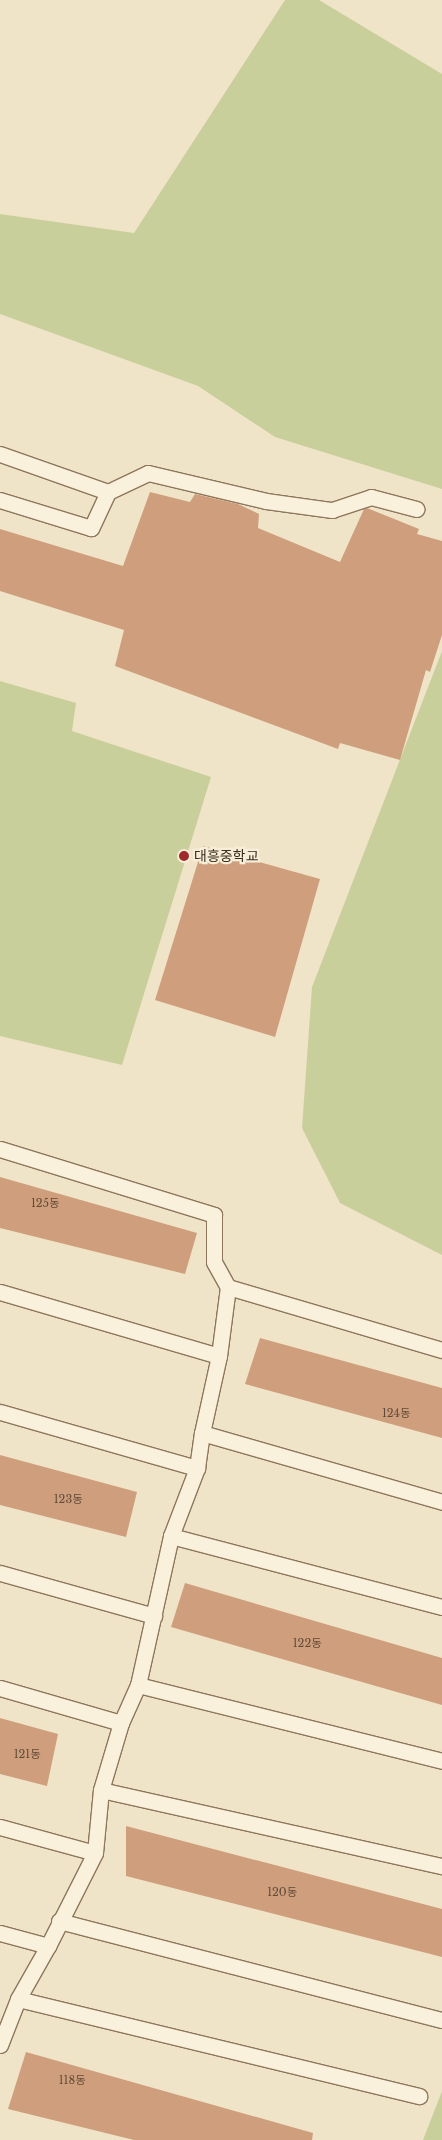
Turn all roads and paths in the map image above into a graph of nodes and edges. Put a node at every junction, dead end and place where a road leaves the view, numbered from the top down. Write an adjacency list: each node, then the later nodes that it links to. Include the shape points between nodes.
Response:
1 (0, 454): 2 (lane)
2 (108, 492): 3 (lane, via 91,528); 4 (lane, via 148,473 266,501 332,510 371,497)
3 (0, 500)
4 (416, 509)
5 (0, 1149): 6 (lane, via 214,1215 214,1262)
6 (228, 1287): 8 (lane); 9 (lane)
7 (0, 1292): 9 (lane)
8 (442, 1350)
9 (219, 1356): 11 (lane)
10 (0, 1412): 12 (lane)
11 (202, 1432): 12 (lane); 13 (lane)
12 (197, 1468): 14 (lane)
13 (442, 1502)
14 (170, 1536): 16 (lane); 17 (lane)
15 (0, 1572): 17 (lane)
16 (442, 1607)
17 (154, 1616): 18 (lane)
18 (138, 1685): 20 (lane); 21 (lane)
19 (0, 1688): 20 (lane)
20 (120, 1723): 22 (lane)
21 (442, 1761)
22 (101, 1790): 24 (lane); 25 (lane)
23 (0, 1827): 24 (lane)
24 (94, 1853): 26 (lane)
25 (442, 1866)
26 (59, 1921): 28 (lane); 30 (lane)
27 (0, 1933): 28 (lane)
28 (48, 1946): 29 (lane)
29 (18, 1999): 31 (lane); 32 (lane)
30 (441, 2020)
31 (0, 2045)
32 (418, 2096)

